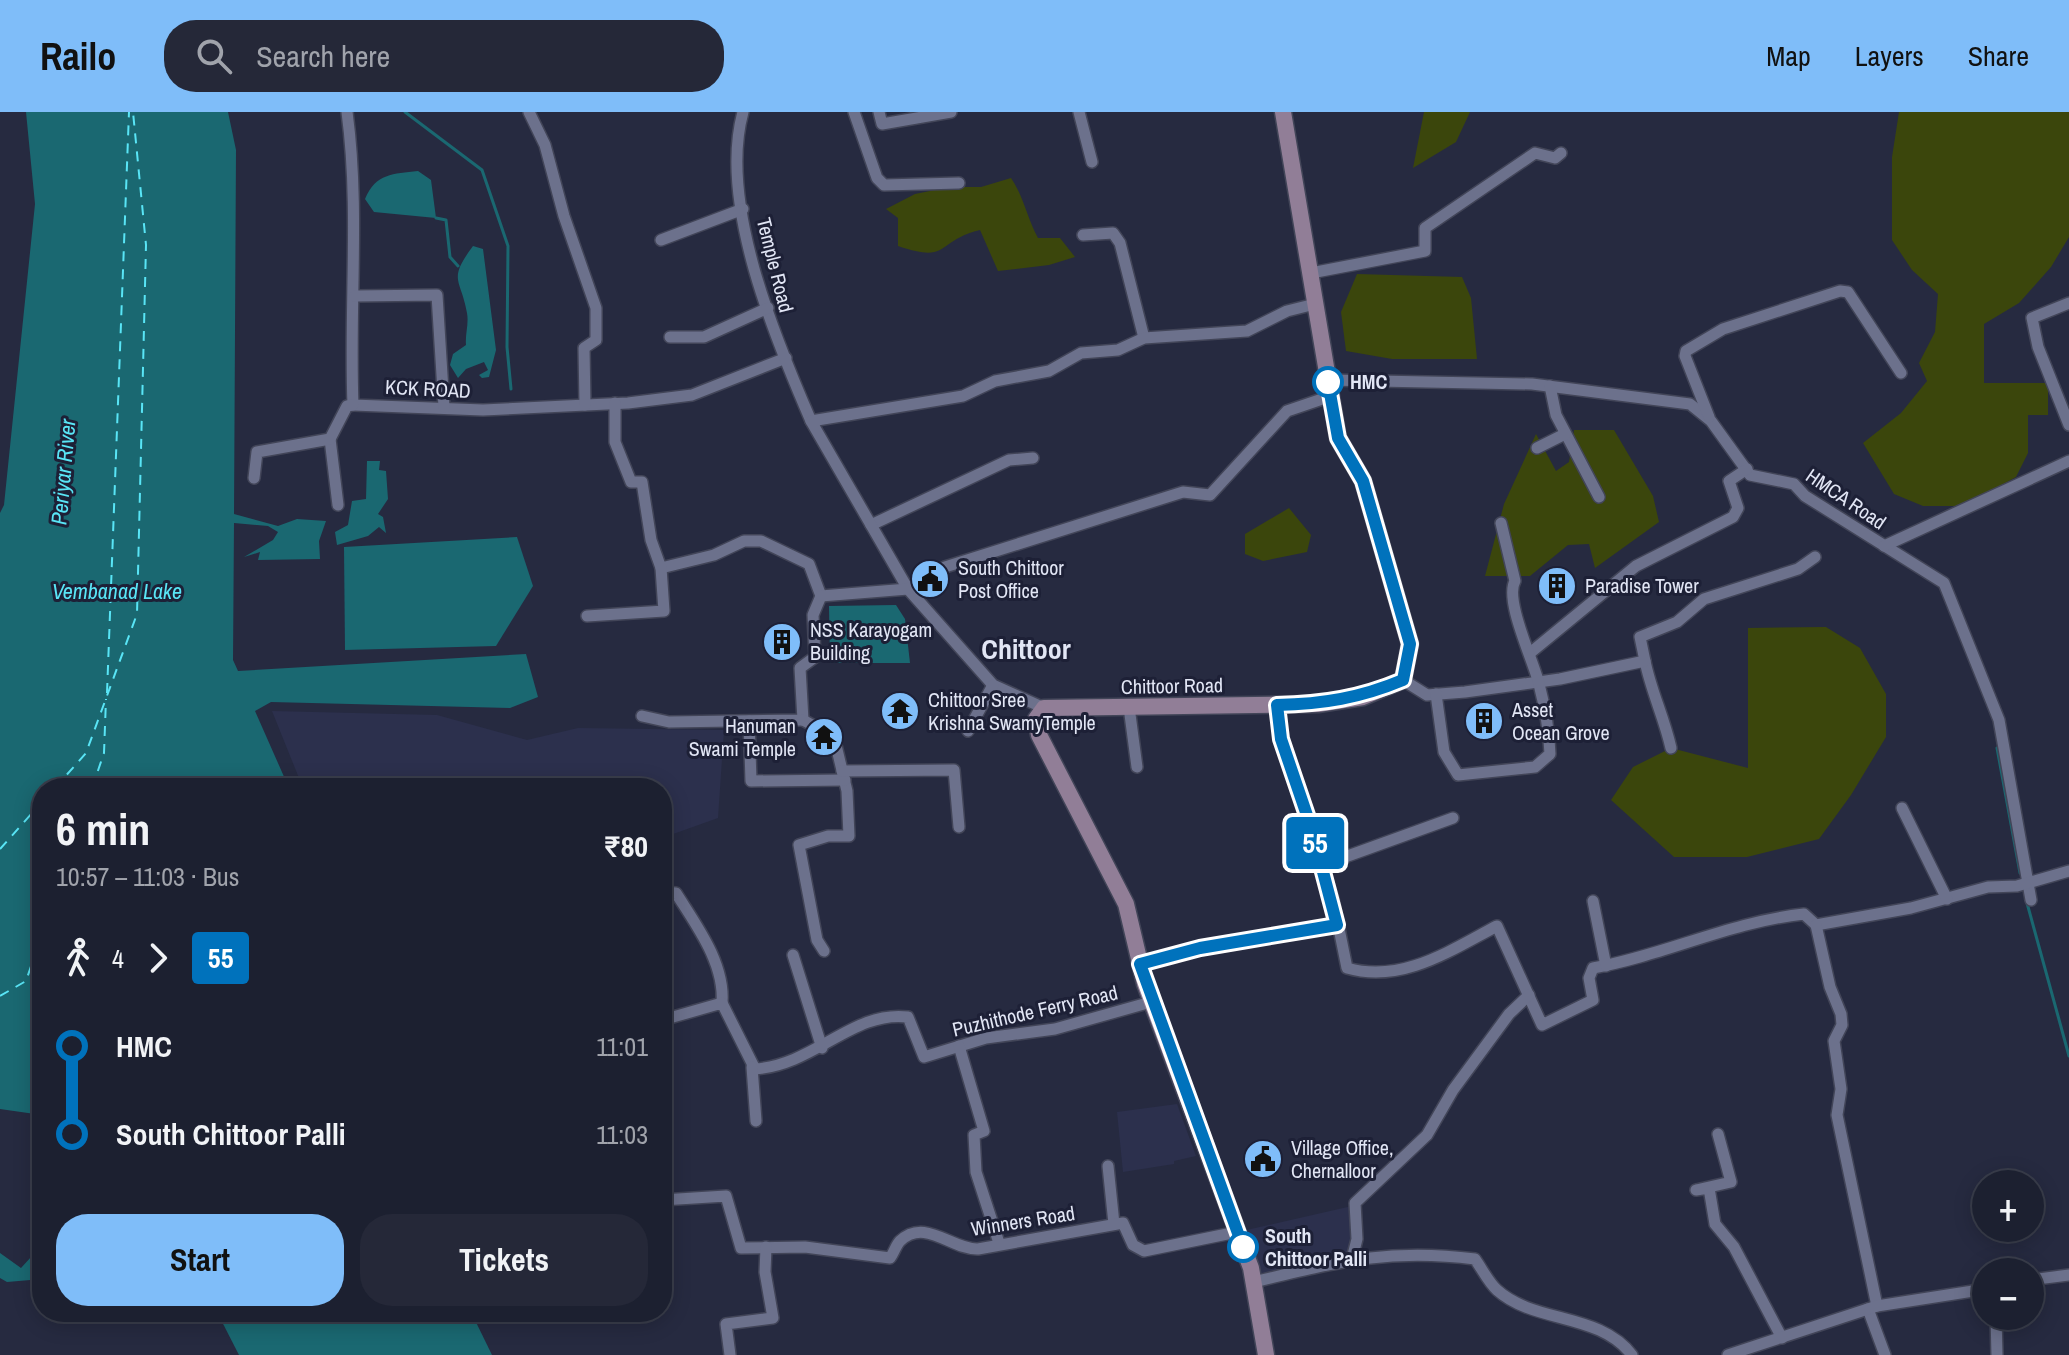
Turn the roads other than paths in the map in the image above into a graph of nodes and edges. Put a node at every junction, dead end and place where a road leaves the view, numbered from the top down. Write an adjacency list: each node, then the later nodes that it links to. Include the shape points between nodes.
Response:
1 (347, 112): 16 (street, via 355,173)
2 (529, 112): 28 (street, via 545,145 596,308 596,340 584,348)
3 (743, 112): 12 (street, Temple Road, via 737,160)
4 (854, 112): 11 (street, via 871,164 884,185)
5 (879, 112): 6 (street, via 882,124 892,125)
6 (951, 112)
7 (1079, 112): 10 (street)
8 (1283, 112): 15 (main road)
9 (1561, 153): 15 (street, via 1555,158 1535,153 1425,228 1425,251)
10 (1092, 162)
11 (959, 183)
12 (743, 209): 14 (street); 19 (street, Temple Road)
13 (1083, 235): 21 (street, via 1113,233 1120,243)
14 (661, 240)
15 (1311, 273): 18 (main road)
16 (355, 296): 27 (street); 29 (street, via 437,295)
17 (2069, 303): 32 (street, via 2032,318)
18 (1315, 304): 21 (street, via 1247,331); 25 (main road)
19 (768, 308): 20 (street, via 704,337); 22 (street, Temple Road)
20 (670, 337)
21 (1144, 338): 30 (street, via 1118,350 1081,353 1049,371 995,381 963,396)
22 (786, 358): 26 (street, KCK ROAD, via 692,395); 30 (street, Temple Road)
23 (1901, 373): 31 (street, via 1848,292 1840,291 1723,329 1686,351)
24 (1550, 386): 25 (street, via 1403,379); 31 (street, via 1690,404); 33 (street)
25 (1329, 388): 47 (street, via 1287,411 1210,495 1183,492 945,567); 52 (main road, via 1338,438 1363,481 1410,644)
26 (615, 403): 28 (street, KCK ROAD); 46 (street, via 615,442 631,482 642,482)
27 (353, 405): 29 (street, KCK ROAD); 34 (street, via 347,406)
28 (585, 405): 29 (street, KCK ROAD)
29 (444, 407)
30 (811, 421): 43 (street, Temple Road)
31 (1711, 421): 38 (street)
32 (2069, 425)
33 (1565, 434): 35 (street); 40 (street)
34 (330, 439): 39 (street, via 257,452); 41 (street)
35 (1537, 448)
36 (1033, 458): 43 (street, via 1009,460)
37 (2069, 461): 44 (street)
38 (1747, 469): 44 (street, HMCA Road, via 1750,475 1794,484); 50 (street, via 1729,481 1738,508 1733,517 1636,566)
39 (254, 478)
40 (1599, 497)
41 (338, 505)
42 (1501, 523): 50 (street, via 1515,581 1514,602)
43 (871, 525): 47 (street, Temple Road)
44 (1884, 546): 71 (street, HMCA Road, via 1944,583 1999,720)
45 (1815, 557): 51 (street, via 1798,569 1704,599 1677,622 1640,637)
46 (661, 568): 48 (street, via 714,555 744,541 761,541 809,564); 49 (street, via 664,611)
47 (908, 589): 48 (street); 54 (street, Temple Road)
48 (821, 596): 60 (street, via 813,615 815,657 800,668)
49 (587, 616)
50 (1530, 653): 53 (street)
51 (1645, 661): 53 (street); 63 (street)
52 (1403, 680): 55 (street); 56 (main road, Chittoor Road, via 1363,697)
53 (1539, 682): 55 (street); 55 (street, via 1550,754 1535,767 1522,769 1458,775 1444,752)
54 (993, 685): 58 (street); 62 (street)
55 (1436, 694)
56 (1277, 705): 57 (main road, Chittoor Road); 69 (street, via 1281,739)
57 (1129, 707): 58 (main road, Chittoor Road); 64 (street)
58 (1044, 708): 80 (main road, via 1036,719 1039,735 1126,904)
59 (642, 716): 61 (street, via 669,722)
60 (803, 720): 61 (street); 65 (street, via 834,737)
61 (749, 721): 65 (street, via 751,781)
62 (968, 731)
63 (1671, 748)
64 (1137, 767)
65 (844, 775): 68 (street, via 954,770); 78 (street, via 849,836 799,845 817,940)
66 (1902, 808): 73 (street)
67 (1453, 818): 69 (street)
68 (959, 827)
69 (1320, 866): 76 (street)
70 (2069, 871): 71 (street)
71 (2028, 883): 73 (street); 74 (street, HMCA Road)
72 (672, 893): 84 (street, via 697,928 724,985)
73 (1947, 899): 77 (street)
74 (2031, 900)
75 (1593, 901): 81 (street)
76 (1337, 925): 80 (street, via 1200,948); 82 (street, via 1347,968 1367,972 1430,962 1497,926)
77 (1816, 925): 81 (street, via 1804,914 1775,917); 102 (street, via 1841,1014 1834,1041 1841,1089 1837,1115)
78 (824, 951)
79 (793, 955): 87 (street)
80 (1140, 964): 83 (main road)
81 (1606, 966): 82 (street, via 1593,968 1589,978 1593,1000 1542,1025)
82 (1529, 995): 97 (street, via 1453,1090 1427,1135 1355,1203)
83 (1151, 1002): 86 (street, Puzhithode Ferry Road, via 1055,1029); 94 (main road)
84 (722, 1003): 85 (street); 88 (street)
85 (673, 1017)
86 (959, 1046): 87 (street, Puzhithode Ferry Road, via 924,1057 908,1017 903,1017 857,1026); 95 (street, via 984,1131 974,1135 976,1172)
87 (822, 1048): 88 (street, Puzhithode Ferry Road, via 783,1065)
88 (752, 1067): 89 (street)
89 (756, 1121)
90 (1718, 1134): 104 (street, via 1731,1182 1696,1190 1709,1188 1715,1224 1734,1247)
91 (1108, 1166): 93 (street)
92 (672, 1199): 96 (street, Winners Road, via 722,1194 731,1207 738,1245)
93 (1114, 1224): 94 (street, via 1123,1223 1133,1245 1144,1251); 95 (street, Winners Road, via 1049,1239)
94 (1237, 1232): 100 (main road)
95 (999, 1243): 96 (street, Winners Road, via 963,1249 936,1233 916,1233 899,1242 890,1258)
96 (766, 1247): 107 (street, via 773,1318 726,1324)
97 (1352, 1259): 100 (street); 109 (street, via 1425,1253 1475,1259 1497,1290 1574,1319 1611,1337)
98 (2069, 1275): 99 (street)
99 (2044, 1278)
100 (1254, 1282): 108 (main road)
101 (1972, 1291): 102 (street)
102 (1873, 1307): 104 (street); 106 (street)
103 (1996, 1330): 111 (street)
104 (1782, 1338): 105 (street)
105 (1768, 1350): 110 (street)
106 (1882, 1353)
107 (730, 1355)
108 (1266, 1355)
109 (1632, 1355)
110 (1728, 1355)
111 (1997, 1355)

